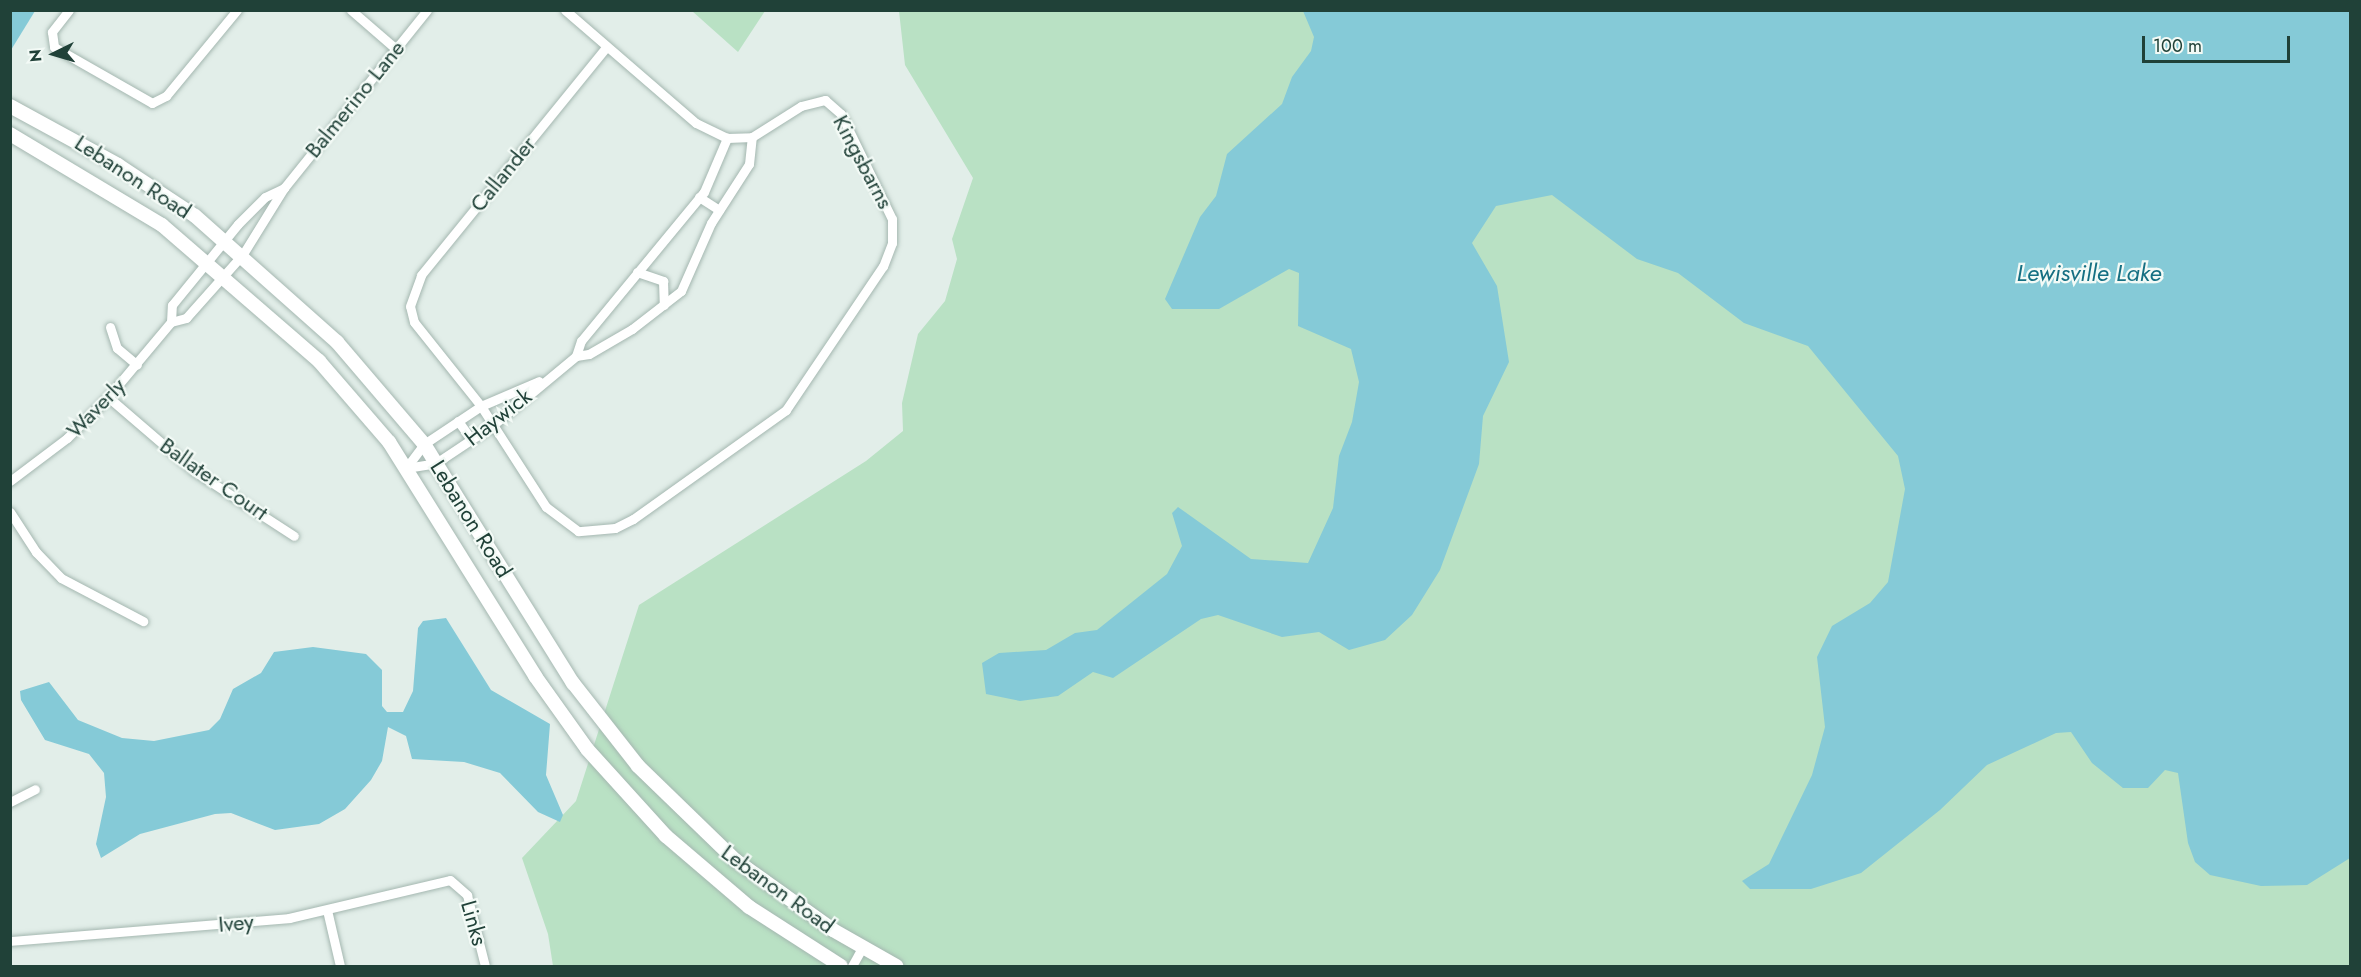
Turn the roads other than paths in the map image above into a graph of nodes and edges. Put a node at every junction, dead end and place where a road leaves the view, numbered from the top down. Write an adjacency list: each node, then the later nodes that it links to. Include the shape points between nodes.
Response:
1 (69, 10): 2 (street, via 51,40 57,49 154,103 166,96)
2 (237, 10)
3 (351, 10): 7 (street)
4 (426, 10): 7 (street, Balmerino Lane)
5 (565, 10): 6 (street)
6 (606, 47): 11 (street, via 696,123); 27 (street, Callander, via 421,275 410,306 414,322)
7 (396, 49): 12 (street, Balmerino Lane)
8 (10, 106): 15 (main road, Lebanon Road, via 127,170)
9 (10, 134): 17 (main road, Lebanon Road, via 126,202)
10 (752, 137): 11 (street); 14 (street, Haywick, via 749,164); 29 (street, Kingsbarns, via 801,106 825,100 841,114 889,205 892,243 883,266 842,322 809,381 756,436 624,524 578,531 546,507)
11 (727, 138): 13 (street, Haywick, via 717,171)
12 (284, 188): 15 (street, Balmerino Lane, via 265,196); 16 (street, Balmerino Lane)
13 (699, 197): 14 (street); 18 (street, Haywick)
14 (719, 210): 20 (street, Haywick, via 681,291)
15 (224, 240): 16 (main road, Lebanon Road); 17 (street, Balmerino Lane)
16 (243, 254): 19 (street, Balmerino Lane); 31 (main road, Lebanon Road, via 350,355)
17 (206, 262): 19 (main road, Lebanon Road); 21 (street, Waverly, via 172,305)
18 (637, 272): 20 (street, via 663,281); 23 (street, Haywick, via 581,341)
19 (222, 275): 21 (street, Waverly, via 186,318); 33 (main road, Lebanon Road, via 319,361)
20 (664, 306): 23 (street, Haywick, via 590,354)
21 (171, 322): 24 (street, Waverly)
22 (110, 327): 24 (street, via 117,348)
23 (576, 356): 25 (street, Haywick)
24 (137, 365): 26 (street, Waverly)
25 (549, 376): 27 (street, Haywick); 29 (street, Haywick)
26 (108, 397): 34 (street, Waverly, via 67,438); 36 (street, Ballater Court, via 184,463)
27 (481, 406): 28 (street, Haywick); 29 (street)
28 (458, 421): 30 (street); 31 (street, Haywick)
29 (492, 425): 30 (street, Haywick)
30 (471, 439): 32 (street, Haywick)
31 (424, 444): 32 (main road, Lebanon Road); 33 (street, Haywick)
32 (436, 463): 33 (street, Haywick); 43 (main road, Lebanon Road, via 567,674 638,766 735,860)
33 (406, 468): 46 (main road, Lebanon Road, via 535,675 587,748 666,836 750,907)
34 (10, 481)
35 (10, 512): 37 (street, via 36,552 61,578)
36 (294, 536)
37 (143, 621)
38 (35, 789): 39 (street)
39 (10, 802)
40 (457, 881): 41 (street, Ivey); 45 (street, Links, via 467,895)
41 (327, 910): 42 (street, Ivey, via 273,920); 44 (street)
42 (10, 942)
43 (862, 948): 47 (street); 48 (main road, Lebanon Road)
44 (340, 966)
45 (485, 966)
46 (841, 966)
47 (852, 966)
48 (896, 966)

